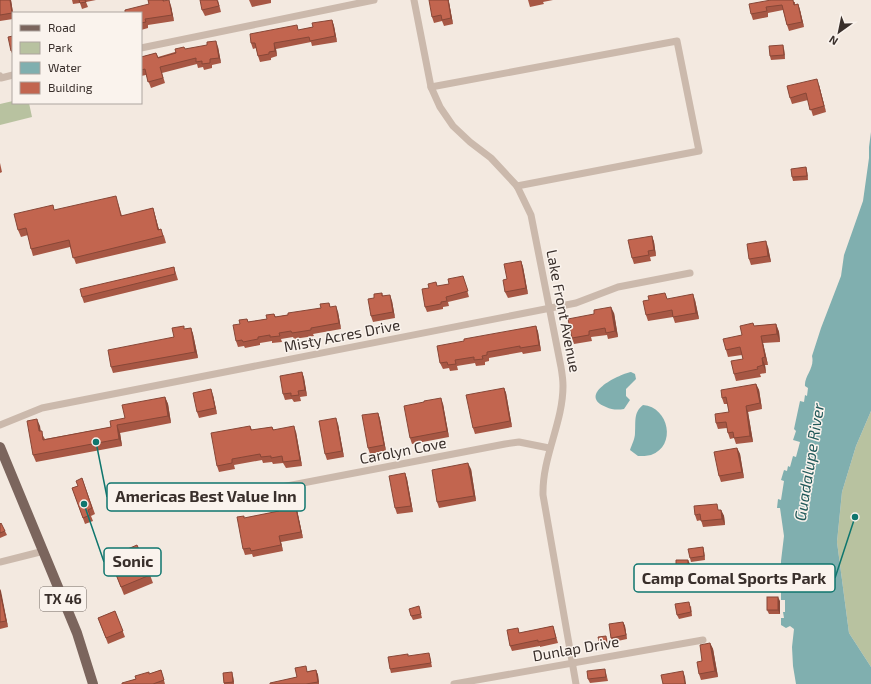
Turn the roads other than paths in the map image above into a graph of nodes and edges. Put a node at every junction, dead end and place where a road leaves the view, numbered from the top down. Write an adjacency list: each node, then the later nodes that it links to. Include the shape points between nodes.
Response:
1 (374, 0): 3 (street)
2 (414, 0): 6 (street, Lake Front Avenue)
3 (142, 48)
4 (12, 75): 5 (street, via 1,78)
5 (0, 76)
6 (431, 87): 7 (street, Lake Front Avenue, via 440,108 453,126 491,158); 7 (street, via 677,42 699,151)
7 (517, 186): 9 (street, Lake Front Avenue, via 531,215)
8 (690, 273): 9 (street, Misty Acres Drive, via 618,287 576,303)
9 (550, 309): 10 (street, Misty Acres Drive, via 42,408); 12 (street, Lake Front Avenue, via 563,385)
10 (0, 425)
11 (0, 447): 14 (main road, TX 46)
12 (549, 448): 13 (street, Carolyn Cove, via 519,442 505,444); 17 (street, Lake Front Avenue, via 543,496)
13 (261, 491)
14 (44, 551): 15 (street); 18 (main road, TX 46, via 78,633)
15 (0, 562)
16 (703, 640): 17 (street, Dunlap Drive)
17 (573, 663): 19 (street, Dunlap Drive); 20 (street, Lake Front Avenue)
18 (93, 684)
19 (457, 684)
20 (576, 684)

